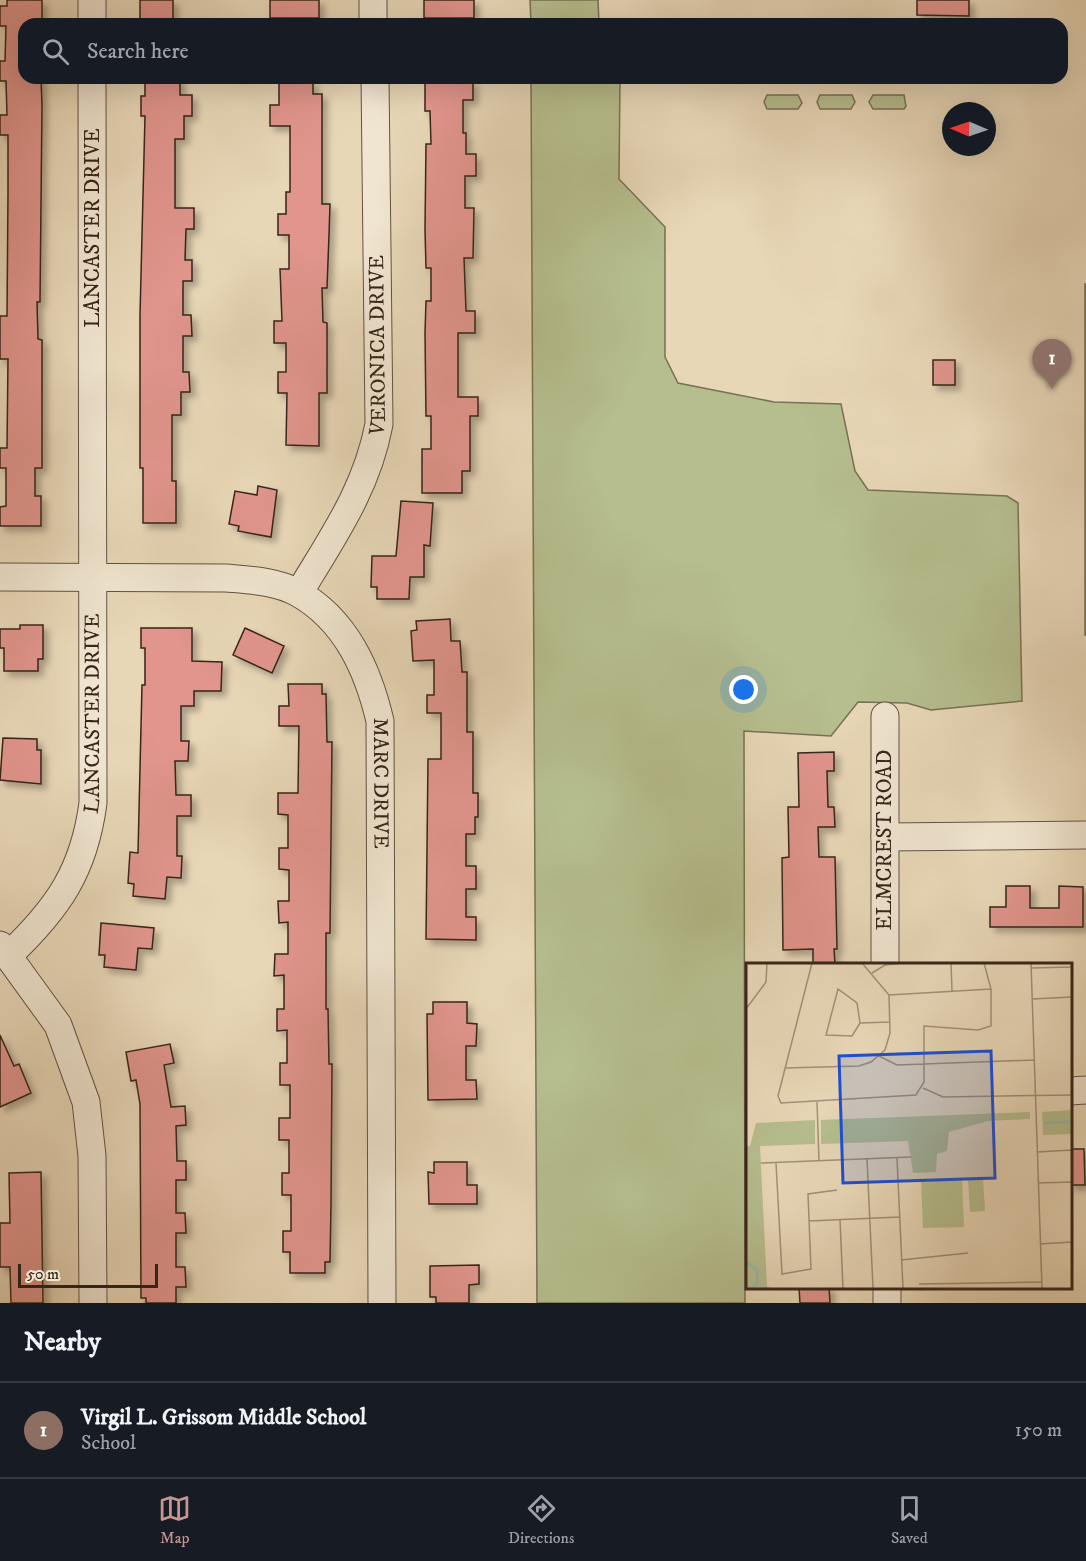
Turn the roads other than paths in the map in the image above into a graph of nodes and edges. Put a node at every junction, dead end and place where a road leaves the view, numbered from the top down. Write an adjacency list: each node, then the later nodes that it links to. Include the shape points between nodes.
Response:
1 (92, 0): 3 (street)
2 (373, 0): 4 (street)
3 (92, 18)
4 (373, 18)
5 (92, 84): 8 (street, LANCASTER DRIVE)
6 (375, 84): 9 (street, VERONICA DRIVE, via 379,424 373,458 364,480)
7 (0, 577): 8 (street, MARC DRIVE)
8 (93, 578): 9 (street, MARC DRIVE, via 225,578); 13 (street, LANCASTER DRIVE, via 93,793 88,835 63,896 33,932)
9 (299, 593): 18 (street, MARC DRIVE, via 338,626 356,651 371,683 380,721)
10 (885, 716): 12 (street, ELMCREST ROAD)
11 (1086, 835): 12 (street)
12 (885, 837): 14 (street, ELMCREST ROAD)
13 (5, 949): 17 (street, LANCASTER DRIVE, via 58,1025 86,1102 92,1156)
14 (885, 963)
15 (1086, 1090): 16 (street)
16 (1071, 1091)
17 (93, 1303)
18 (382, 1303)

